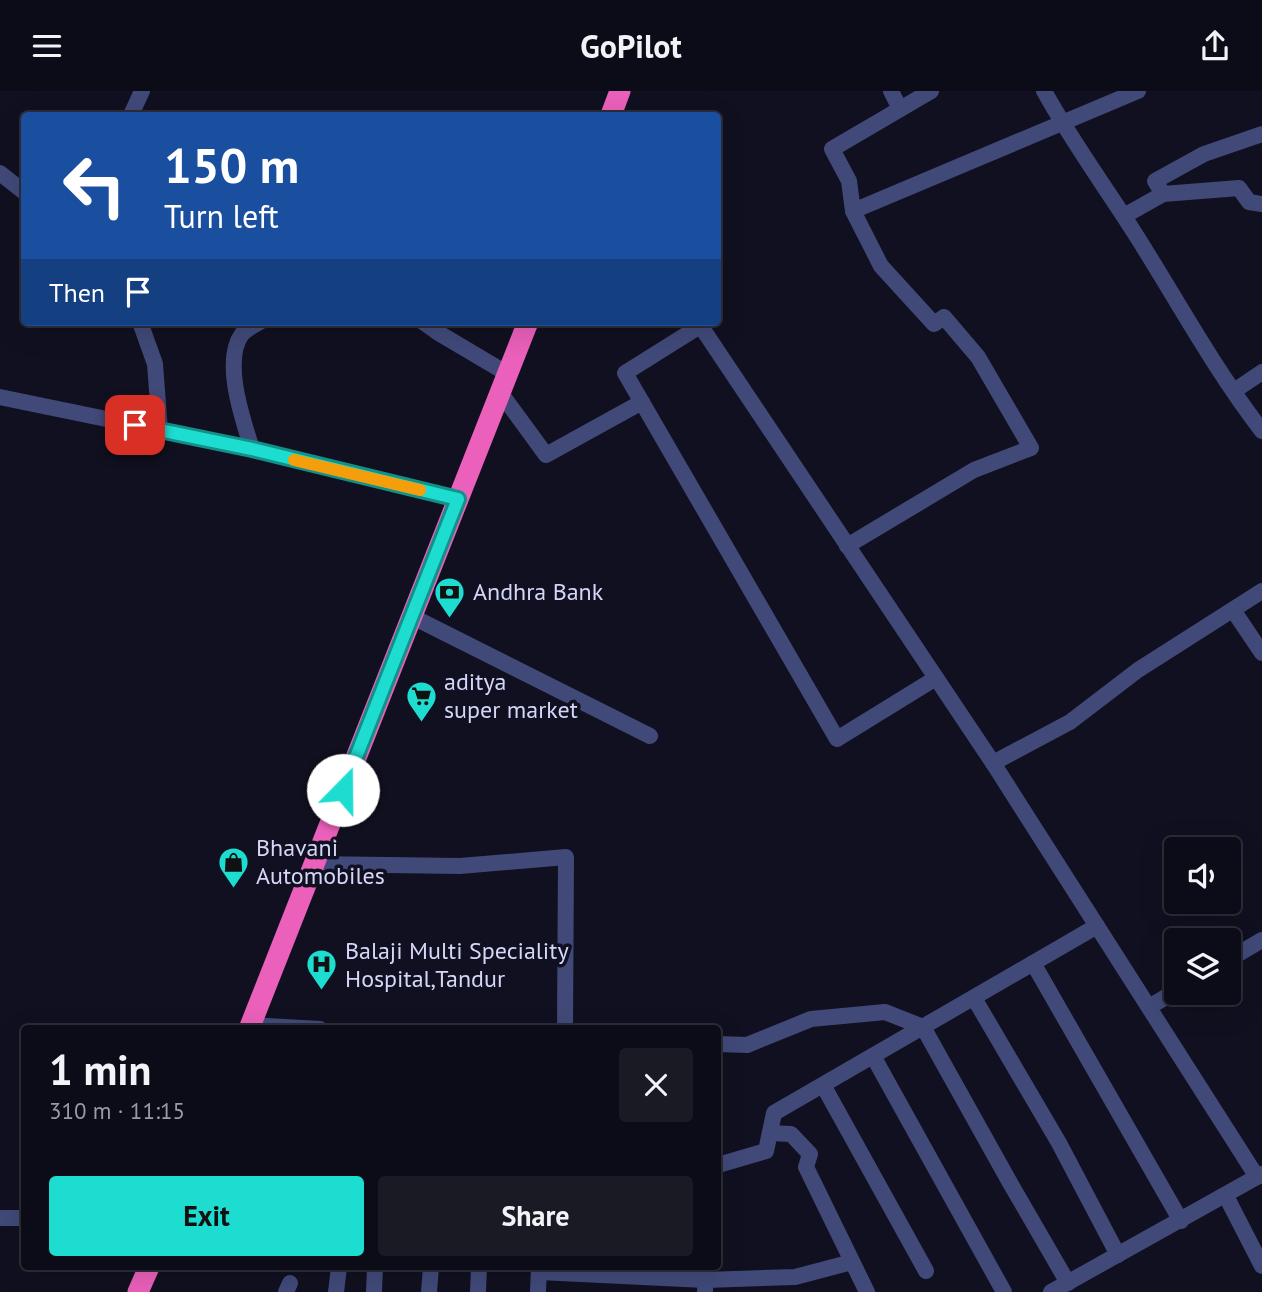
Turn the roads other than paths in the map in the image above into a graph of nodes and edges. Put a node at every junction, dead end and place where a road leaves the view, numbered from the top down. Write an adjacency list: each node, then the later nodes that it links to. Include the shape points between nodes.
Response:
1 (142, 91): 8 (street)
2 (620, 91): 9 (highway)
3 (891, 91): 7 (street)
4 (931, 91): 7 (street)
5 (1044, 91): 10 (street)
6 (1139, 91): 10 (street)
7 (900, 109): 16 (street, via 832,149 849,181)
8 (132, 112)
9 (612, 112)
10 (1063, 123): 16 (street); 17 (street)
11 (1262, 135): 14 (street, via 1203,155 1155,181)
12 (0, 173): 13 (street)
13 (21, 190)
14 (1163, 194): 15 (street, via 1239,188 1249,202); 17 (street)
15 (1262, 204)
16 (853, 211): 33 (street, via 881,266 934,324 944,317 978,357 1031,448 974,470)
17 (1124, 216): 26 (street)
18 (141, 326): 29 (street, via 155,364)
19 (253, 326): 31 (street, via 243,332 233,355 238,405)
20 (429, 326): 25 (street)
21 (526, 326): 25 (highway)
22 (696, 326): 28 (street, via 625,373)
23 (700, 326): 33 (street)
24 (1262, 372): 26 (street)
25 (504, 383): 28 (street, via 546,455); 32 (highway)
26 (1234, 391): 30 (street)
27 (0, 397): 29 (street)
28 (642, 402): 38 (street, via 837,739)
29 (160, 431): 31 (street)
30 (1262, 431)
31 (252, 449): 32 (street)
32 (458, 499): 36 (highway)
33 (847, 546): 38 (street)
34 (1262, 591): 35 (street)
35 (1233, 610): 37 (street); 40 (street, via 1138,670 1070,722)
36 (411, 616): 39 (street); 41 (highway)
37 (1262, 653)
38 (936, 678): 40 (street)
39 (650, 736)
40 (993, 763): 42 (street)
41 (313, 864): 49 (highway); 50 (street, via 460,866 566,857)
42 (1097, 926): 45 (street); 48 (street)
43 (1262, 940): 44 (street)
44 (1241, 952)
45 (1033, 963): 46 (street); 61 (street)
46 (974, 998): 51 (street); 62 (street)
47 (1164, 998): 48 (street)
48 (1149, 1007): 57 (street)
49 (250, 1025)
50 (565, 1025)
51 (923, 1027): 52 (street, via 885,1012 811,1019 747,1045); 53 (street); 74 (street)
52 (721, 1044)
53 (873, 1056): 54 (street); 82 (street)
54 (823, 1085): 55 (street, via 774,1113); 72 (street)
55 (770, 1133): 56 (street, via 766,1151); 63 (street, via 791,1134 810,1154 806,1167)
56 (721, 1164)
57 (1259, 1176): 58 (street)
58 (1226, 1196): 61 (street); 64 (street)
59 (0, 1218): 60 (street)
60 (20, 1218)
61 (1181, 1221): 62 (street)
62 (1118, 1255): 74 (street)
63 (852, 1262): 73 (street, via 795,1277); 81 (street)
64 (1262, 1266)
65 (148, 1270): 75 (highway)
66 (339, 1270): 76 (street)
67 (375, 1270): 77 (street)
68 (431, 1270): 78 (street)
69 (479, 1270): 79 (street)
70 (539, 1270): 80 (street)
71 (554, 1270): 73 (street)
72 (926, 1271)
73 (705, 1280)
74 (1068, 1283): 83 (street)
75 (138, 1292)
76 (336, 1292)
77 (374, 1292)
78 (429, 1292)
79 (478, 1292)
80 (538, 1292)
81 (867, 1292)
82 (1004, 1292)
83 (1051, 1292)

